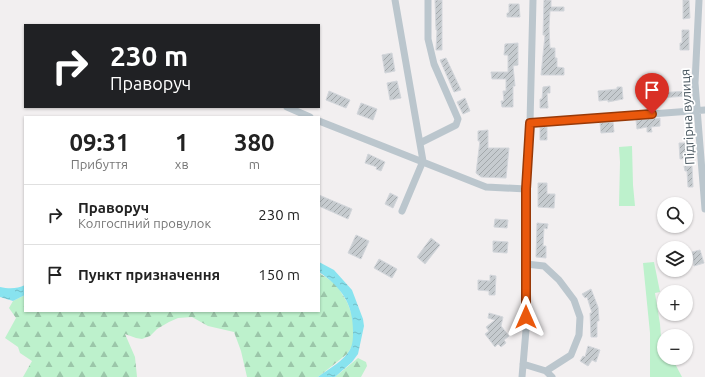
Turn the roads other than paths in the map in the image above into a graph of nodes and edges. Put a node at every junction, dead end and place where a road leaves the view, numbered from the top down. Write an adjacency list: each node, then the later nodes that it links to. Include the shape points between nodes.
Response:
1 (395, 0): 11 (street)
2 (428, 0): 11 (street, via 428,39 434,64 458,119 456,125)
3 (533, 0): 10 (street)
4 (699, 0): 7 (street, Підгірна вулиця, via 695,83)
5 (289, 108): 8 (street)
6 (705, 110): 7 (street)
7 (697, 111): 10 (street); 14 (street, Підгірна вулиця)
8 (308, 116)
9 (320, 121): 12 (street)
10 (530, 123): 13 (street)
11 (420, 143): 12 (street)
12 (423, 162): 13 (street, via 486,187); 15 (street)
13 (526, 189): 16 (street)
14 (705, 209)
15 (402, 211)
16 (526, 264): 17 (street); 18 (street, via 544,266 559,280 574,300 580,317 579,335 570,355)
17 (523, 364): 18 (street); 19 (street)
18 (546, 371): 20 (street)
19 (522, 377)
20 (552, 377)

